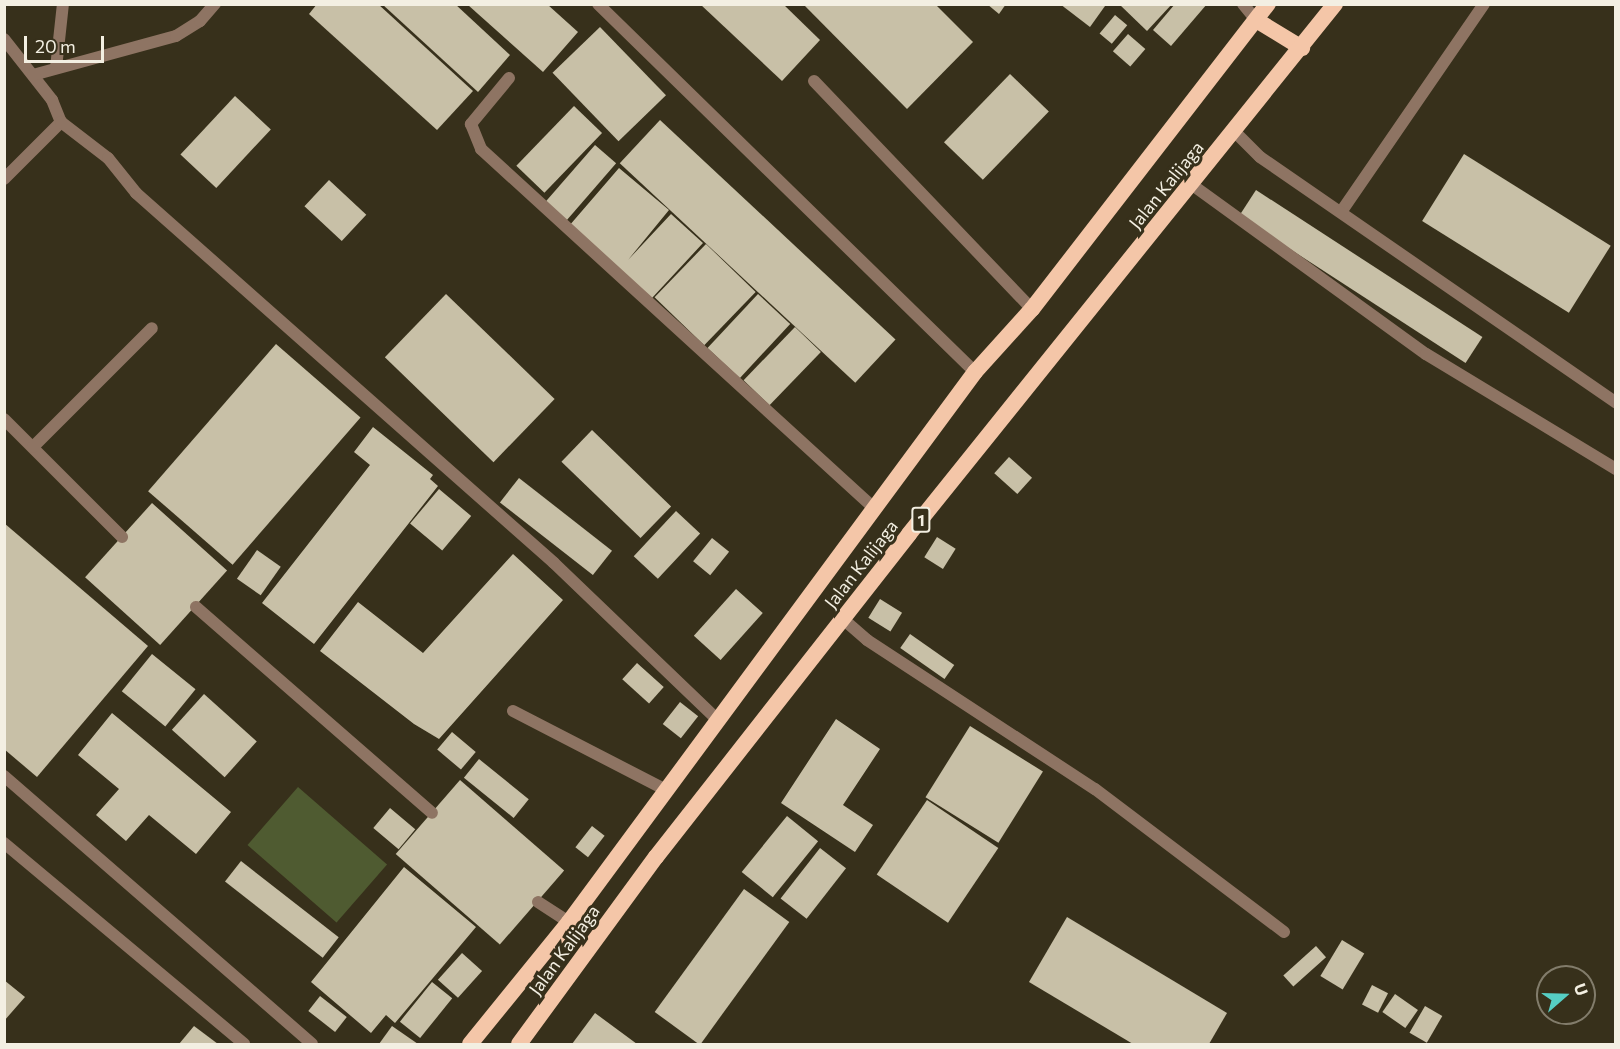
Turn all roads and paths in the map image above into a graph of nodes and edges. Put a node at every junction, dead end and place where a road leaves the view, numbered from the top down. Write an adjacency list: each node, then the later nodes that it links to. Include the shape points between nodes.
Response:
1 (63, 4): 11 (street)
2 (215, 4): 11 (street, via 200,21 176,36)
3 (598, 4): 22 (street)
4 (1243, 4): 8 (street)
5 (1268, 4): 8 (highway, Jalan Kalijaga)
6 (1335, 4): 10 (highway, Jalan Kalijaga / 1)
7 (1484, 4): 19 (street)
8 (1256, 20): 10 (highway); 20 (highway, Jalan Kalijaga)
9 (4, 39): 12 (street)
10 (1302, 48): 16 (highway, Jalan Kalijaga / 1)
11 (56, 69): 12 (street)
12 (33, 75): 15 (street, via 52,100)
13 (509, 78): 27 (street, via 471,124 481,149)
14 (814, 81): 20 (street)
15 (62, 122): 17 (street); 32 (street, via 108,158 136,193 554,564)
16 (1235, 132): 18 (highway, Jalan Kalijaga / 1); 19 (street, via 1260,157)
17 (4, 179)
18 (1191, 184): 26 (street, via 1426,354); 30 (highway, Jalan Kalijaga / 1)
19 (1341, 212): 23 (street)
20 (1032, 309): 22 (highway, Jalan Kalijaga)
21 (152, 328): 25 (street)
22 (975, 372): 27 (highway, Jalan Kalijaga)
23 (1616, 403)
24 (4, 419): 25 (street)
25 (33, 447): 28 (street)
26 (1616, 469)
27 (875, 509): 32 (highway, Jalan Kalijaga)
28 (122, 537)
29 (196, 607): 35 (street)
30 (843, 619): 39 (street, via 867,640 1095,789); 43 (highway, Jalan Kalijaga / 1, via 656,857)
31 (513, 711): 34 (street)
32 (718, 720): 34 (highway, Jalan Kalijaga)
33 (4, 776): 41 (street)
34 (666, 790): 38 (highway, Jalan Kalijaga)
35 (432, 813)
36 (4, 843): 40 (street)
37 (538, 902): 38 (street)
38 (569, 921): 42 (highway, Jalan Kalijaga)
39 (1284, 932)
40 (244, 1044)
41 (312, 1044)
42 (470, 1044)
43 (519, 1044)

